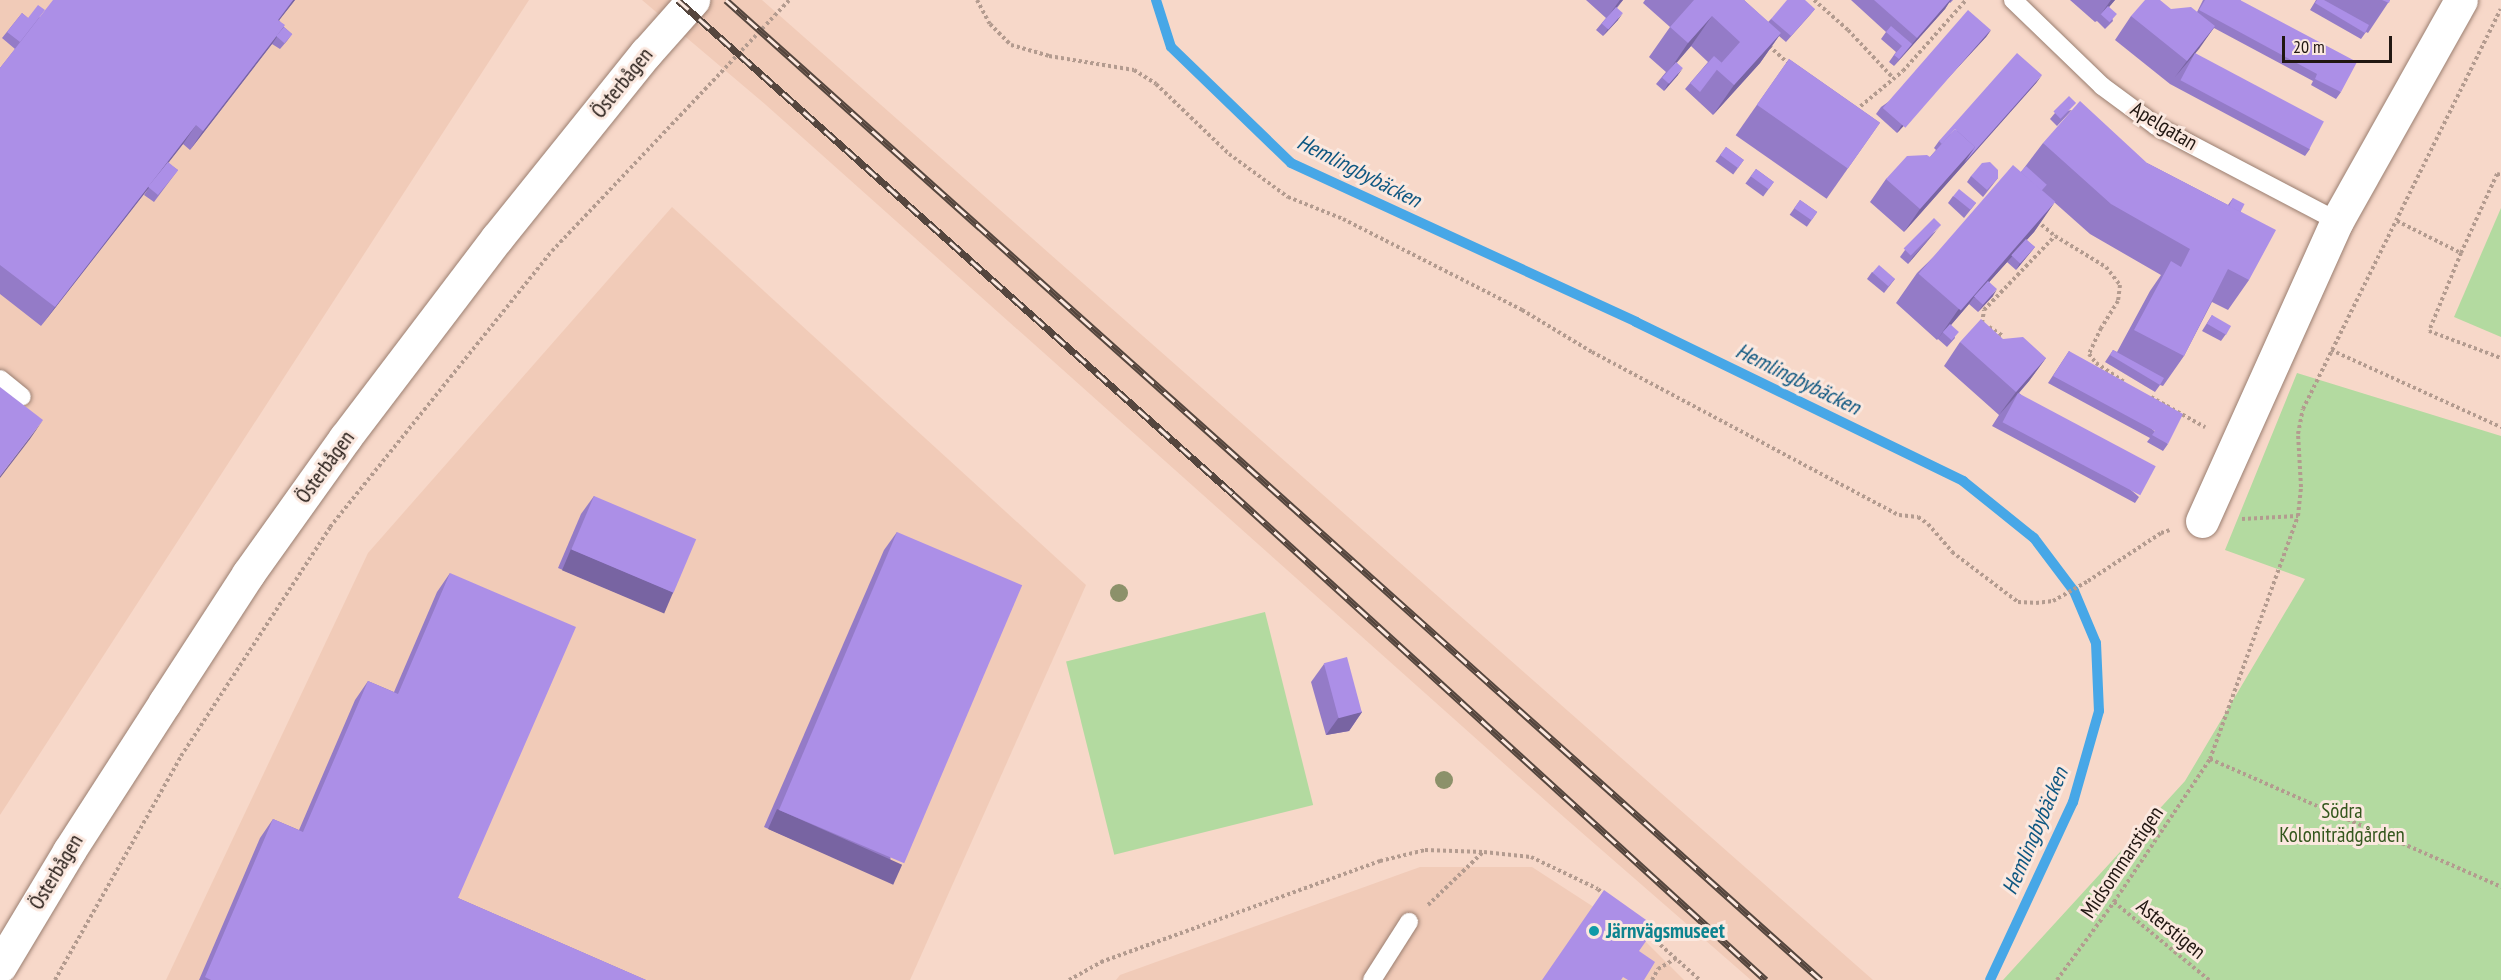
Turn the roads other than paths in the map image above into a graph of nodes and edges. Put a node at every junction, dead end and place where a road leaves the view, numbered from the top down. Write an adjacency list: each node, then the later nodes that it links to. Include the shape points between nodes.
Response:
1 (693, 0): 9 (main road, Österbågen, via 497,238 345,438 248,574 69,851)
2 (2013, 0): 4 (lane, Apelgatan, via 2102,86 2157,126)
3 (2461, 0): 4 (main road)
4 (2337, 221): 7 (main road)
5 (0, 380): 6 (lane)
6 (22, 397)
7 (2202, 521)
8 (1409, 922): 10 (lane)
9 (0, 966)
10 (1372, 980)

